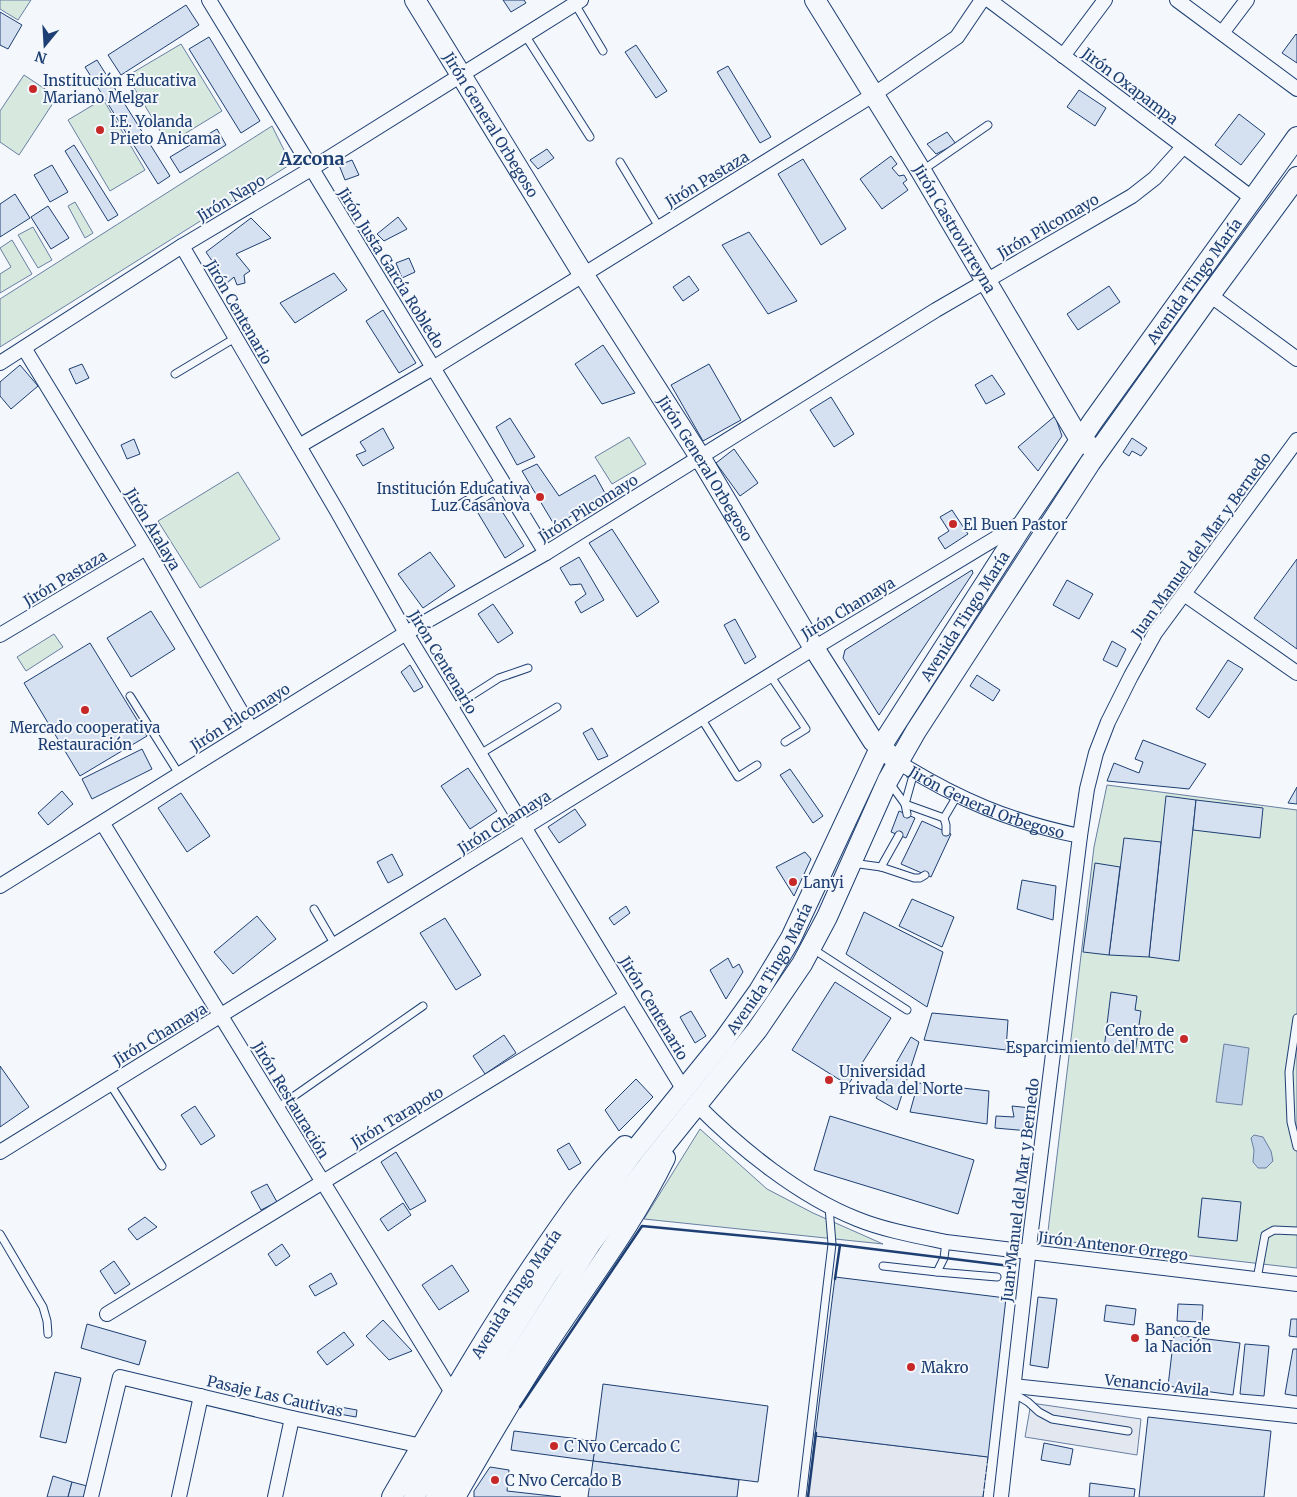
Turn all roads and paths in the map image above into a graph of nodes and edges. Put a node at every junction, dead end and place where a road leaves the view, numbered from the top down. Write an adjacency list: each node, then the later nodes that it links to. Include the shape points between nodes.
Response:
1 (208, 0): 22 (street, Jirón Justa García Robledo)
2 (415, 0): 14 (main road, Jirón General Orbegoso)
3 (816, 0): 16 (main road, Jirón Castrovirreyna)
4 (982, 0): 16 (street, Jirón Pastaza, via 957,37)
5 (988, 0): 13 (street, Jirón Oxapampa)
6 (1105, 0): 13 (street)
7 (1177, 0): 10 (street)
8 (1247, 0): 10 (street)
9 (578, 2): 11 (street, Jirón Napo); 12 (lane)
10 (1222, 34): 15 (street)
11 (526, 35): 14 (street, Jirón Napo); 19 (lane)
12 (603, 51)
13 (1063, 56): 20 (street, Jirón Oxapampa)
14 (461, 76): 22 (street, Jirón Napo); 28 (main road, Jirón General Orbegoso)
15 (1297, 89)
16 (873, 95): 23 (main road, Jirón Castrovirreyna); 26 (street, Jirón Pastaza)
17 (988, 125): 23 (lane)
18 (1297, 137): 25 (main road, Avenida Tingo María)
19 (590, 138)
20 (1183, 146): 25 (street, Jirón Oxapampa); 29 (street, Jirón Pilcomayo, via 1155,178 1132,196)
21 (620, 162): 26 (lane)
22 (311, 170): 27 (street, Jirón Napo); 35 (street, Jirón Justa García Robledo)
23 (921, 171): 29 (main road, Jirón Castrovirreyna)
24 (1297, 177): 30 (main road, Avenida Tingo María)
25 (1252, 198): 37 (main road, Avenida Tingo María)
26 (659, 226): 28 (street, Jirón Pastaza)
27 (182, 246): 31 (street, Jirón Centenario); 32 (street, Jirón Napo)
28 (583, 274): 35 (street, Jirón Pastaza); 41 (main road, Jirón General Orbegoso)
29 (986, 282): 37 (main road, Jirón Castrovirreyna); 41 (street, Jirón Pilcomayo)
30 (1210, 295): 33 (street); 40 (main road, Avenida Tingo María)
31 (235, 338): 36 (lane); 39 (street, Jirón Centenario)
32 (24, 348): 34 (street, Jirón Napo); 45 (street, Jirón Atalaya)
33 (1297, 359)
34 (0, 363)
35 (433, 368): 39 (street, Jirón Pastaza); 42 (street, Jirón Justa García Robledo)
36 (175, 374)
37 (1080, 440): 40 (main road, Jirón Castrovirreyna); 44 (main road, Avenida Tingo María)
38 (1297, 440): 47 (street, Juan Manuel del Mar y Bernedo)
39 (299, 446): 48 (street, Jirón Centenario)
40 (1098, 451): 63 (main road, Avenida Tingo María, via 916,731)
41 (700, 457): 46 (street, Jirón Pilcomayo); 50 (main road, Jirón General Orbegoso)
42 (502, 480): 43 (lane); 46 (street, Jirón Justa García Robledo)
43 (457, 506)
44 (1026, 520): 50 (street, Jirón Chamaya); 60 (main road, Avenida Tingo María)
45 (146, 548): 49 (street, Jirón Pastaza); 58 (street, Jirón Atalaya)
46 (546, 553): 48 (street, Jirón Pilcomayo)
47 (1184, 594): 52 (street); 74 (street, Juan Manuel del Mar y Bernedo, via 1155,633 1108,722 1089,780)
48 (406, 633): 56 (street, Jirón Centenario); 58 (street, Jirón Pilcomayo)
49 (0, 635)
50 (814, 648): 53 (street, Jirón Chamaya); 60 (main road, Jirón General Orbegoso)
51 (528, 668): 56 (lane, via 499,678)
52 (1297, 673)
53 (770, 675): 57 (street, Jirón Chamaya); 59 (lane, via 806,729)
54 (130, 696): 64 (lane)
55 (557, 707): 61 (lane)
56 (452, 708): 61 (street, Jirón Centenario)
57 (702, 718): 62 (lane, via 738,777); 71 (street, Jirón Chamaya)
58 (251, 729): 64 (street, Jirón Pilcomayo)
59 (785, 742)
60 (880, 748): 63 (main road, Jirón General Orbegoso); 78 (main road, Avenida Tingo María)
61 (480, 754): 71 (street, Jirón Centenario)
62 (757, 765)
63 (906, 767): 65 (main road, Avenida Tingo María); 66 (street, Jirón General Orbegoso); 67 (lane)
64 (179, 774): 70 (street, Jirón Pilcomayo)
65 (888, 780): 67 (lane); 75 (main road, Avenida Tingo María)
66 (956, 796): 69 (lane); 74 (street, Jirón General Orbegoso, via 1016,821)
67 (905, 804): 68 (lane); 69 (lane)
68 (907, 814)
69 (944, 818): 72 (lane)
70 (102, 824): 79 (street, Jirón Pilcomayo); 87 (street, Jirón Restauración)
71 (525, 828): 83 (street, Jirón Chamaya); 84 (street, Jirón Centenario)
72 (946, 832)
73 (899, 835): 76 (lane)
74 (1080, 836): 101 (street, Juan Manuel del Mar y Bernedo)
75 (852, 863): 76 (lane); 80 (main road, Avenida Tingo María)
76 (881, 867): 77 (lane, via 914,878)
77 (925, 875)
78 (818, 881): 80 (main road); 82 (main road, Avenida Tingo María)
79 (0, 886)
80 (840, 889): 82 (main road, Avenida Tingo María)
81 (314, 910): 83 (lane)
82 (802, 943): 86 (lane); 90 (main road, Avenida Tingo María, via 802,964 768,1015)
83 (335, 945): 87 (street, Jirón Chamaya)
84 (628, 996): 90 (street, Jirón Centenario); 96 (street, Jirón Tarapoto)
85 (423, 1006): 91 (lane)
86 (906, 1010)
87 (221, 1016): 89 (street, Jirón Chamaya); 91 (street, Jirón Restauración)
88 (1297, 1018): 93 (lane, via 1289,1072 1290,1122)
89 (110, 1084): 94 (street, Jirón Chamaya); 95 (lane)
90 (690, 1097): 92 (main road, Avenida Tingo María); 97 (street, Jirón Antenor Orrego, via 757,1159 804,1192)
91 (277, 1108): 96 (street, Jirón Restauración)
92 (673, 1119): 110 (main road, Avenida Tingo María, via 649,1124 581,1196); 120 (main road, Avenida Tingo María, via 626,1162 550,1272); 121 (main road, Avenida Tingo María, via 564,1284); 122 (main road, Avenida Tingo María, via 662,1165 642,1200 536,1361)
93 (1297, 1146)
94 (0, 1152)
95 (162, 1166)
96 (322, 1182): 107 (street, Jirón Tarapoto); 110 (street, Jirón Restauración)
97 (829, 1205): 100 (street, Jirón Antenor Orrego, via 857,1219); 123 (lane, via 832,1244)
98 (1297, 1230): 105 (lane, via 1274,1230 1265,1235)
99 (0, 1234): 108 (lane, via 44,1307)
100 (946, 1242): 101 (street, Jirón Antenor Orrego); 103 (lane, via 944,1258)
101 (1029, 1253): 105 (street, Jirón Antenor Orrego); 109 (street, Juan Manuel del Mar y Bernedo)
102 (883, 1266): 103 (lane)
103 (937, 1272): 104 (lane)
104 (997, 1277)
105 (1257, 1279): 106 (street, Jirón Antenor Orrego)
106 (1297, 1284)
107 (107, 1314)
108 (48, 1334)
109 (1013, 1389): 112 (street, Venancio Avila); 114 (lane, via 1052,1419); 124 (street, Juan Manuel del Mar y Bernedo)
110 (453, 1394): 115 (main road, Avenida Tingo María)
111 (201, 1396): 113 (street, Pasaje Las Cautivas); 116 (street, Pasaje Las Cautivas, via 120,1377); 117 (street)
112 (1297, 1416)
113 (292, 1418): 115 (street, Pasaje Las Cautivas); 118 (street)
114 (1128, 1431)
115 (422, 1446): 119 (main road, Avenida Tingo María)
116 (90, 1497)
117 (179, 1497)
118 (275, 1497)
119 (392, 1497)
120 (414, 1497)
121 (436, 1497)
122 (455, 1497)
123 (802, 1497)
124 (1001, 1497)

